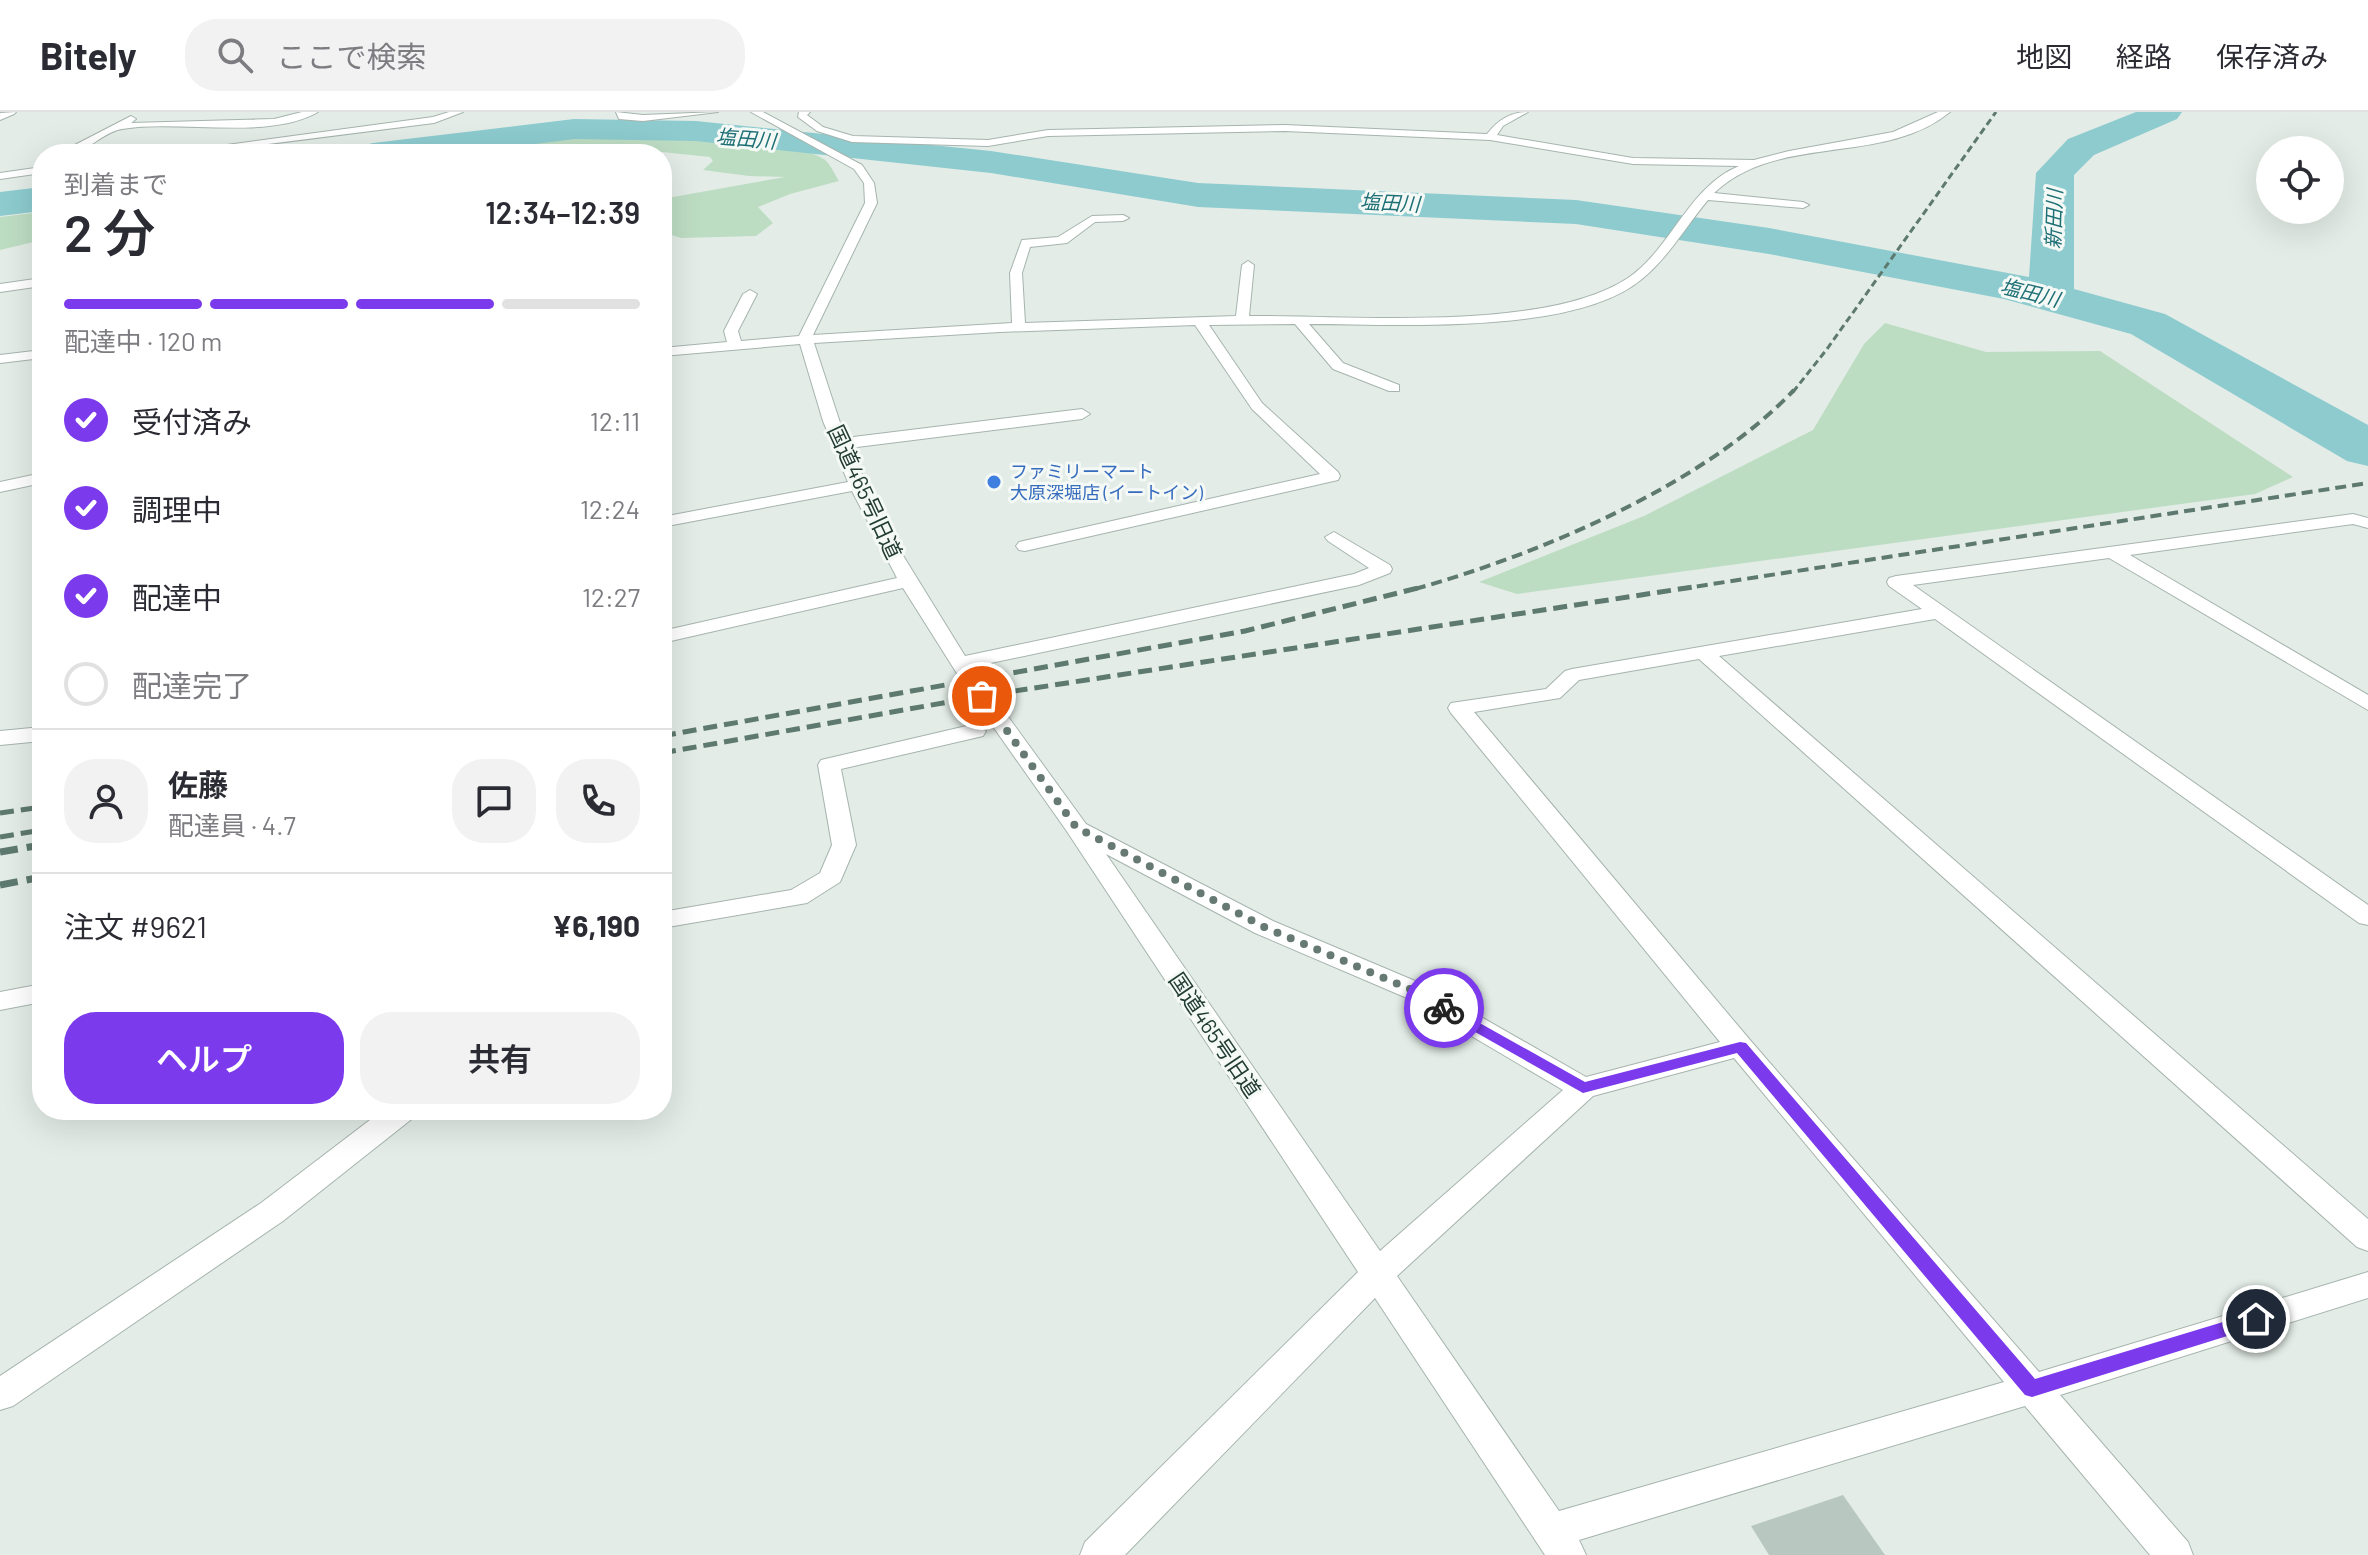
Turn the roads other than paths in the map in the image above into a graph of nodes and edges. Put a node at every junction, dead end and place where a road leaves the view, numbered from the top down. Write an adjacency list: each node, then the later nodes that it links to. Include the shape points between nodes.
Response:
1 (11, 112): 11 (street)
2 (144, 112): 12 (street)
3 (313, 112): 12 (street, via 274,122)
4 (458, 112): 17 (street, via 434,120)
5 (621, 112): 6 (street, via 622,117 643,118)
6 (713, 112)
7 (756, 112): 32 (street, via 858,167 869,183 871,203)
8 (805, 112): 14 (street, via 804,119 840,137 932,142 1225,128)
9 (1523, 112): 15 (street, via 1500,124)
10 (1945, 112): 18 (street, via 1914,129)
11 (0, 117)
12 (118, 126): 16 (street)
13 (1452, 126): 14 (street)
14 (1463, 135): 15 (street)
15 (1490, 137): 18 (street, via 1633,161)
16 (84, 144)
17 (245, 144)
18 (1756, 163): 21 (street, via 1734,172)
19 (32, 171): 20 (street)
20 (0, 176)
21 (1706, 196): 22 (street); 28 (street, via 1635,280 1554,309 1451,320)
22 (1803, 205)
23 (1123, 218): 31 (street, via 1092,219 1070,239 1053,244 1026,243 1015,279)
24 (1248, 265): 29 (street)
25 (32, 283): 26 (street)
26 (0, 288)
27 (750, 294): 33 (street, via 731,331)
28 (1298, 319): 29 (street); 37 (street, via 1338,366)
29 (1242, 320): 30 (street)
30 (1199, 321): 31 (street); 46 (street, via 1257,406 1332,476)
31 (1019, 326): 32 (street)
32 (805, 337): 33 (street); 39 (street, 国道465号旧道)
33 (735, 344): 34 (street)
34 (672, 351)
35 (32, 355): 36 (street)
36 (0, 359)
37 (1394, 388)
38 (1082, 414): 39 (street)
39 (839, 444): 41 (street, 国道465号旧道)
40 (32, 480): 42 (street)
41 (857, 485): 43 (street); 48 (street, 国道465号旧道)
42 (0, 487)
43 (672, 520)
44 (2368, 523): 47 (street, via 2353,519)
45 (1334, 537): 52 (street, via 1383,569 1359,579)
46 (1025, 546)
47 (2112, 552): 49 (street, via 1896,582); 53 (street)
48 (907, 581): 50 (street); 52 (street, 国道465号旧道)
49 (1939, 612): 51 (street); 58 (street)
50 (672, 635)
51 (1704, 653): 62 (street, via 1572,675 1553,694 1459,708); 65 (street)
52 (961, 663): 57 (street, 国道465号旧道)
53 (2368, 704)
54 (975, 731): 59 (street, via 829,765 844,845 831,877 798,897)
55 (32, 735): 56 (street)
56 (0, 738)
57 (1076, 827): 63 (street, via 1264,927 1417,992); 66 (street, 国道465号旧道)
58 (2368, 917)
59 (672, 918)
60 (32, 995): 61 (street)
61 (0, 1001)
62 (1740, 1047): 63 (street); 68 (street)
63 (1583, 1088): 66 (street)
64 (390, 1120): 69 (street, via 272,1212)
65 (2368, 1238)
66 (1376, 1275): 70 (street, 国道465号旧道); 71 (street)
67 (2368, 1285): 68 (street)
68 (2032, 1389): 70 (street); 72 (street)
69 (0, 1395)
70 (1558, 1543)
71 (1099, 1555)
72 (2174, 1555)

